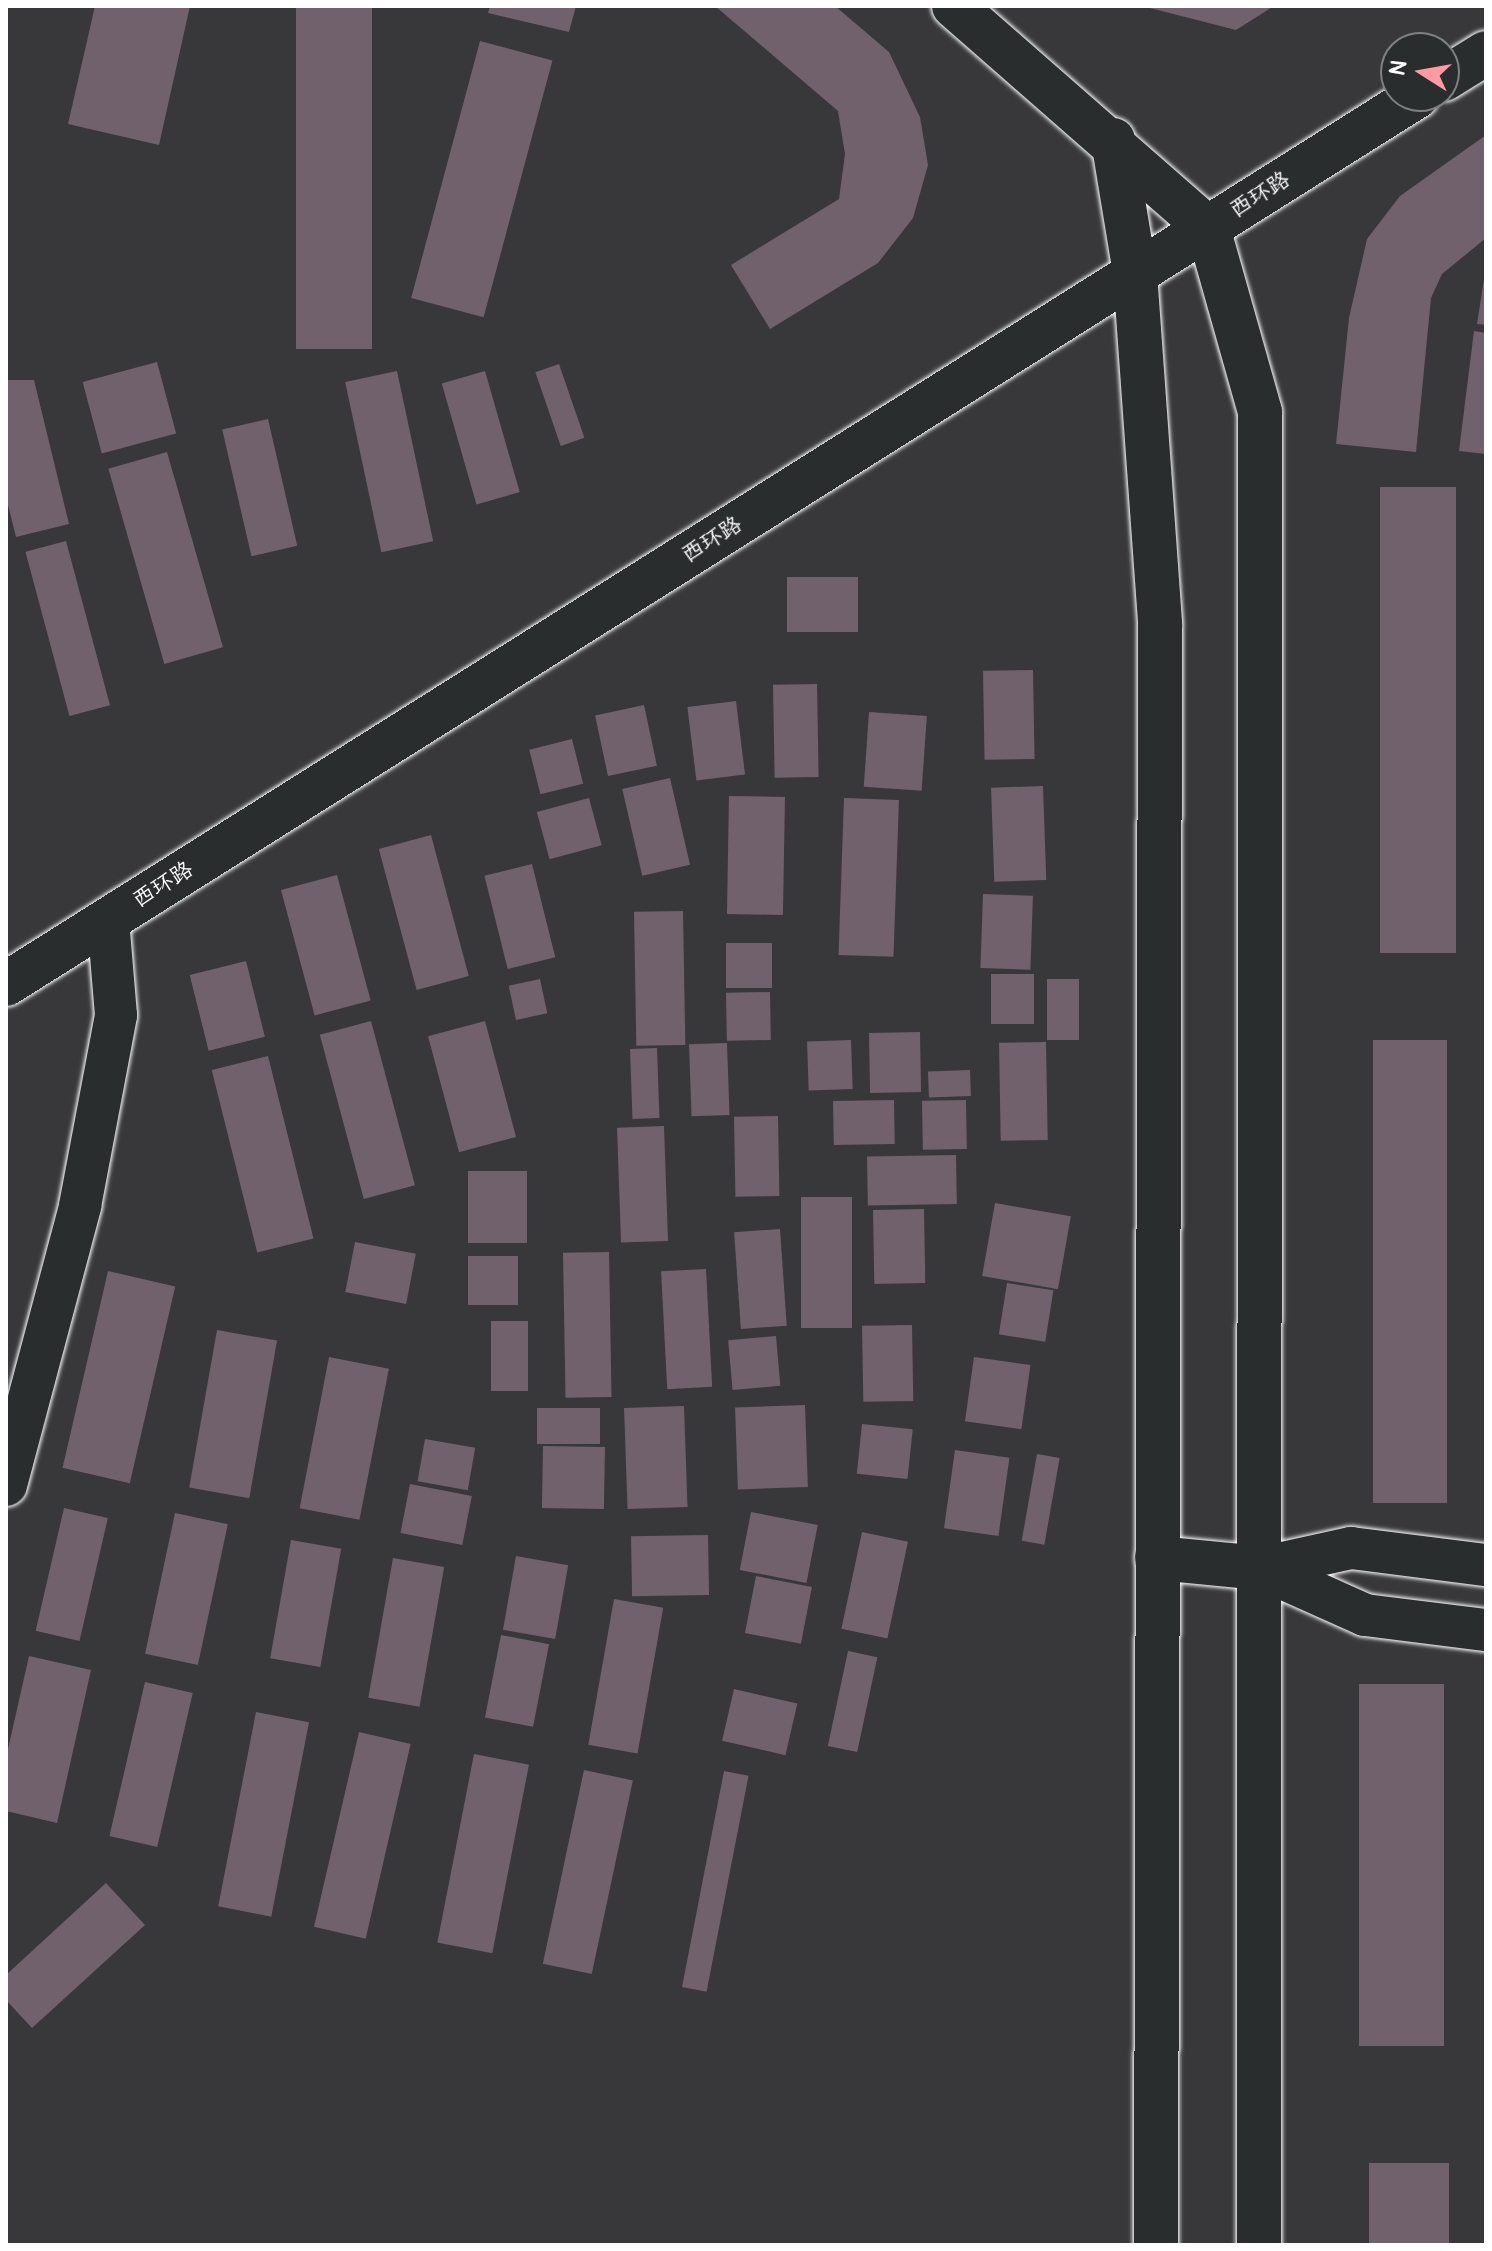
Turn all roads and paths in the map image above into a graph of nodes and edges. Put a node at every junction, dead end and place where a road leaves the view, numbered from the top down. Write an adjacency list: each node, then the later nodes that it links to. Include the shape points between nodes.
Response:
1 (954, 6): 5 (main road)
2 (1486, 53): 3 (main road)
3 (1460, 69)
4 (1392, 112): 6 (main road, 西环路)
5 (1113, 140): 6 (main road); 7 (main road)
6 (1208, 228): 7 (main road, 西环路); 13 (main road, via 1260,412)
7 (1135, 273): 8 (main road, 西环路); 11 (main road, via 1160,624)
8 (108, 920): 9 (main road, 西环路); 10 (street, via 116,1015 80,1206)
9 (6, 984)
10 (6, 1485)
11 (1157, 1558): 13 (main road); 15 (main road)
12 (1486, 1565): 13 (street, via 1351,1548)
13 (1260, 1568): 14 (street, via 1365,1615); 16 (main road)
14 (1486, 1630)
15 (1156, 2245)
16 (1259, 2245)

